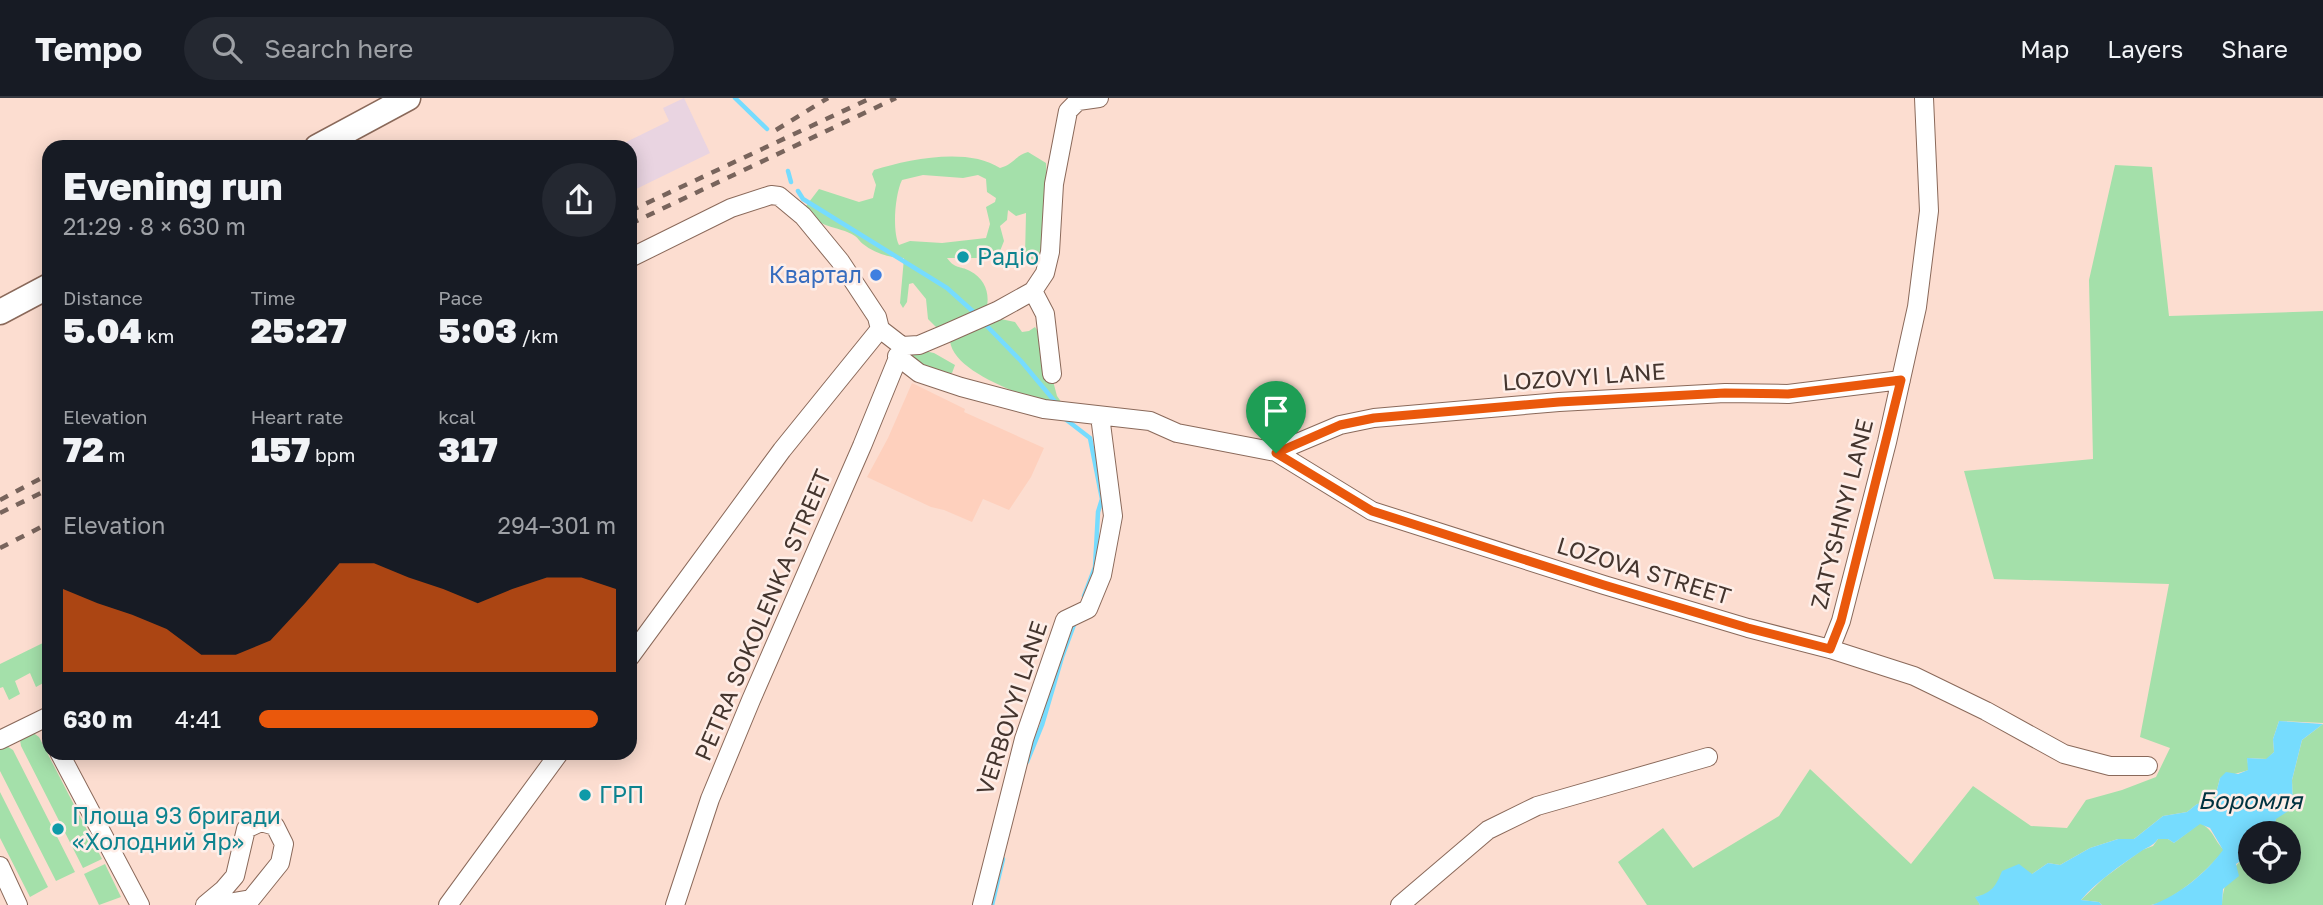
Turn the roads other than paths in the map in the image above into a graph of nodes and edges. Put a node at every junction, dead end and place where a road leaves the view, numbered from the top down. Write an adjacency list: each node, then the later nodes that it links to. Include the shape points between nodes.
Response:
1 (408, 98): 4 (main road)
2 (1099, 98): 7 (street, via 1078,101 1068,111 1054,184 1050,253 1045,273)
3 (1924, 98): 12 (street, ZATYSHNYI LANE, via 1929,211 1917,307)
4 (330, 140)
5 (637, 255): 9 (street, via 731,208 779,196 803,216 840,261)
6 (42, 290): 8 (main road)
7 (1033, 291): 10 (street); 11 (street, via 1045,314)
8 (0, 312)
9 (880, 329): 10 (street, LOZOVA STREET); 15 (street, via 782,450)
10 (900, 351): 13 (street, LOZOVA STREET, via 919,373 961,387 1044,409); 29 (street, PETRA SOKOLENKA STREET, via 715,788)
11 (1052, 373)
12 (1901, 380): 14 (street, LOZOVYI LANE, via 1788,394 1559,402 1374,418 1340,425); 16 (street, ZATYSHNYI LANE)
13 (1101, 416): 14 (street, LOZOVA STREET, via 1150,421 1177,433); 30 (street, VERBOVYI LANE, via 1113,516 1102,575 1088,610 1065,620 1024,739)
14 (1276, 453): 16 (street, LOZOVA STREET, via 1372,511 1604,585)
15 (637, 647)
16 (1830, 649): 22 (street, LOZOVA STREET, via 1938,686 2064,754 2110,766)
17 (42, 725): 18 (street)
18 (0, 740)
19 (1707, 757): 31 (street, via 1537,806 1488,830)
20 (63, 760): 25 (street)
21 (554, 760): 28 (street)
22 (2148, 766)
23 (0, 866): 24 (street)
24 (18, 905)
25 (140, 905)
26 (205, 905): 27 (street, via 235,876 246,829 261,822 275,826 284,844 280,863 251,899)
27 (216, 905)
28 (448, 905)
29 (676, 905)
30 (982, 905)
31 (1400, 905)

